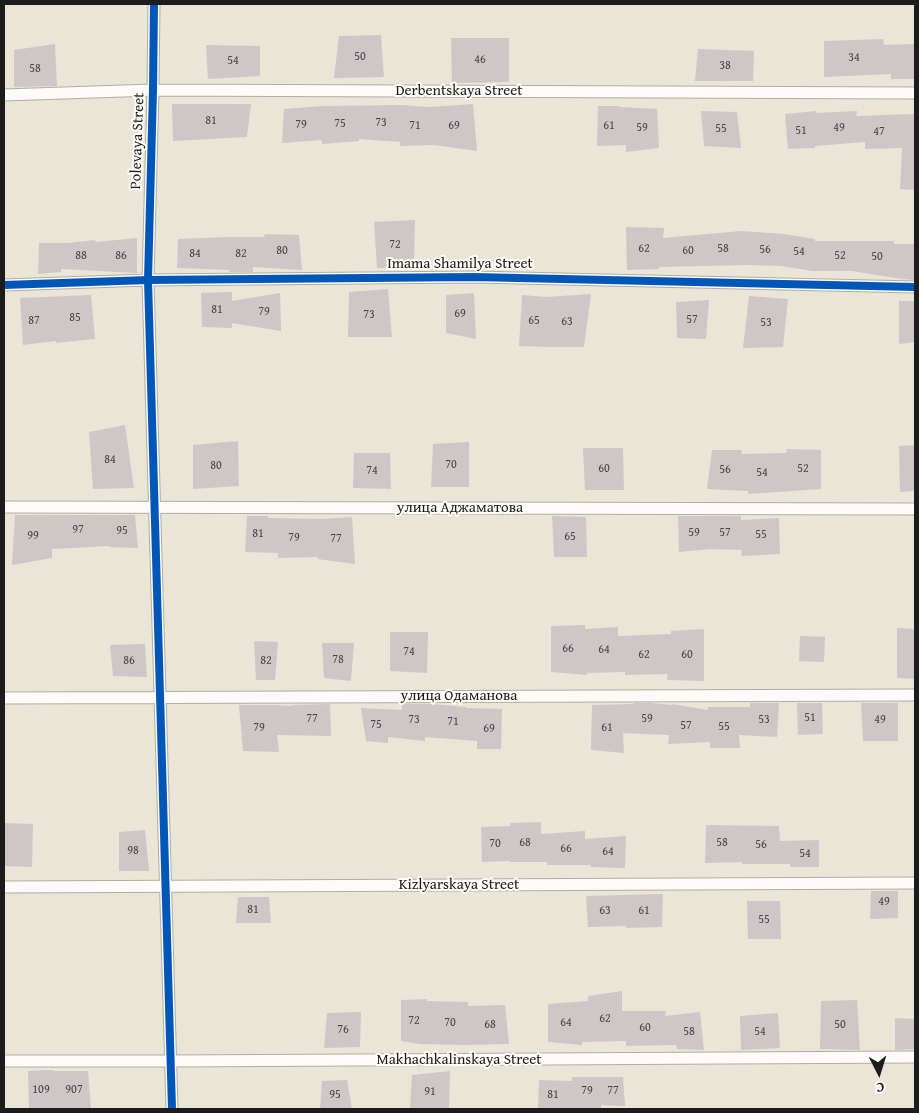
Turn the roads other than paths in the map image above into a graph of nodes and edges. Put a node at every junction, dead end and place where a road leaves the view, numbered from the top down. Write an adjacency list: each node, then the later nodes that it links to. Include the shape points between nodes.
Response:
1 (154, 4): 2 (street, Polevaya Street)
2 (153, 90): 3 (street, Derbentskaya Street); 4 (street, Derbentskaya Street); 5 (street, Polevaya Street)
3 (915, 93)
4 (4, 94)
5 (148, 280): 6 (street, Imama Shamilya Street); 7 (street, Imama Shamilya Street, via 474,277); 9 (street, Polevaya Street)
6 (4, 285)
7 (915, 287)
8 (4, 507): 9 (street, улица Аджаматова)
9 (154, 507): 10 (street, улица Аджаматова); 12 (street, Polevaya Street)
10 (915, 509)
11 (915, 695): 12 (street, улица Одаманова)
12 (160, 697): 13 (street, улица Одаманова); 16 (street, Polevaya Street)
13 (4, 698)
14 (915, 883): 16 (street, Kizlyarskaya Street)
15 (4, 886): 16 (street, Kizlyarskaya Street)
16 (165, 886): 19 (street, Polevaya Street)
17 (915, 1057): 19 (street, Makhachkalinskaya Street)
18 (4, 1061): 19 (street, Makhachkalinskaya Street)
19 (170, 1061): 20 (street, Polevaya Street)
20 (172, 1109)

